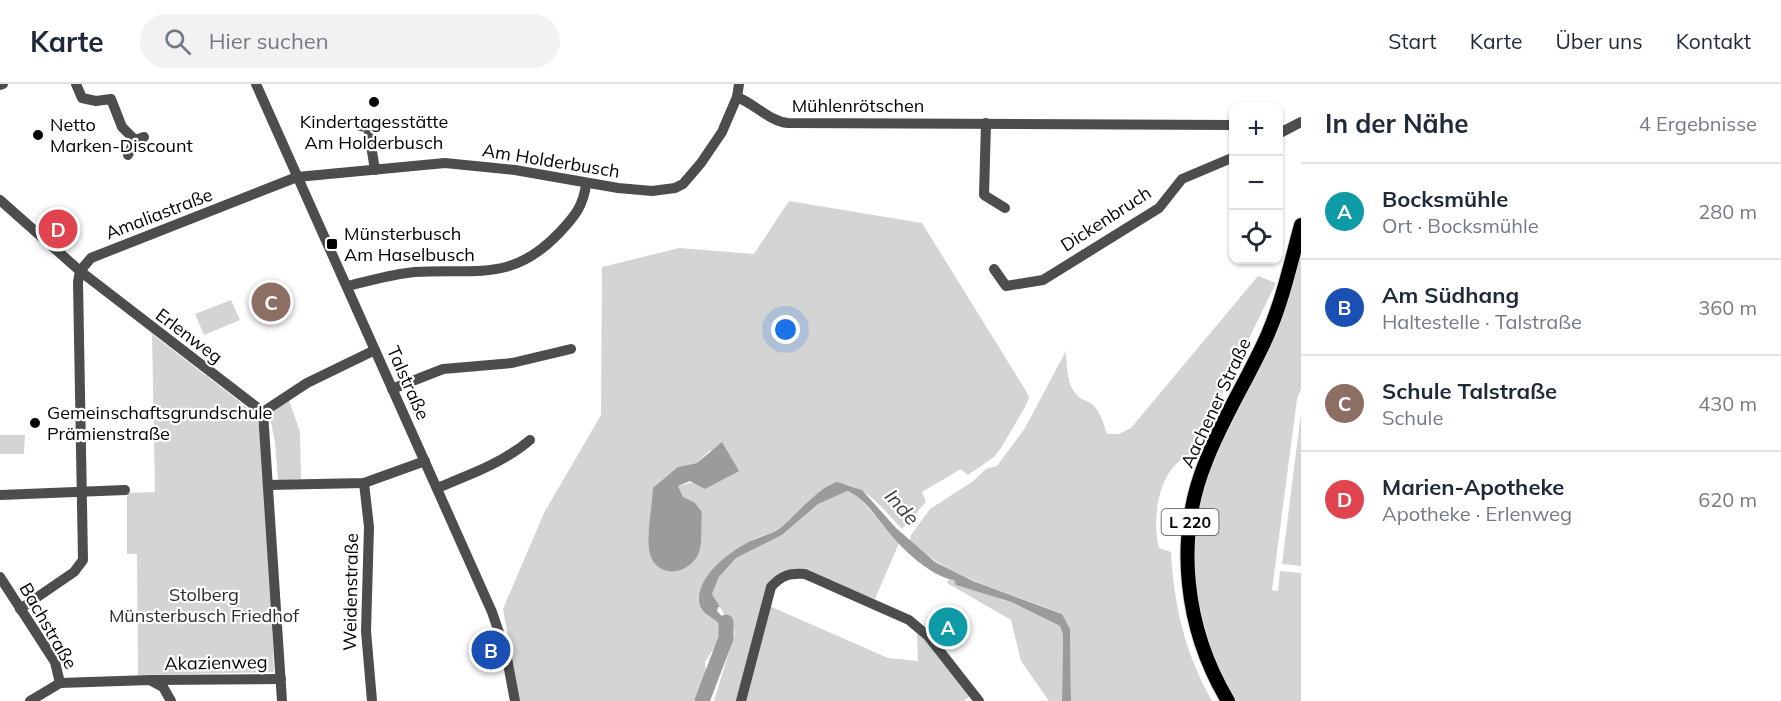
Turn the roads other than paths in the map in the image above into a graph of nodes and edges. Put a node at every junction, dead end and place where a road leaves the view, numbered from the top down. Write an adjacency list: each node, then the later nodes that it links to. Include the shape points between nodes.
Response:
1 (76, 84): 10 (street, via 82,98 111,99 122,128 139,138)
2 (256, 84): 13 (street, Talstraße)
3 (739, 84): 4 (street, Am Holderbusch)
4 (737, 97): 6 (street, Mühlenrötschen, via 788,123); 14 (street, Am Holderbusch, via 722,132 683,184 652,191)
5 (1301, 122): 9 (street)
6 (986, 123): 7 (street, Mühlenrötschen); 16 (street, via 984,195)
7 (1229, 125)
8 (360, 126): 12 (street, via 368,127)
9 (1283, 129)
10 (129, 155)
11 (1229, 160): 18 (street, Dickenbruch, via 1182,179 1159,208 1043,280 1006,286)
12 (375, 170): 13 (street, Am Holderbusch); 14 (street, Am Holderbusch, via 446,163 515,170)
13 (297, 177): 19 (street, Amaliastraße, via 91,258); 20 (street, Talstraße)
14 (586, 185): 20 (street, via 577,214 549,244 526,261 496,271 416,272)
15 (0, 200): 19 (street, Erlenweg)
16 (1005, 208)
17 (1301, 225): 45 (main road, Aachener Straße / L 220, via 1277,312 1205,462 1192,507 1187,552 1196,628)
18 (994, 269)
19 (80, 271): 24 (street, Erlenweg); 31 (street)
20 (347, 286): 22 (street, Talstraße)
21 (571, 349): 23 (street, via 512,363 443,369)
22 (375, 350): 23 (street, Talstraße); 24 (street, via 307,382)
23 (392, 389): 26 (street, Talstraße)
24 (263, 412): 28 (street)
25 (530, 440): 29 (street, via 516,452)
26 (425, 461): 27 (street); 29 (street, Talstraße)
27 (364, 483): 28 (street); 41 (street, Weidenstraße, via 369,527 366,630)
28 (268, 485): 35 (street)
29 (437, 488): 42 (street, Talstraße, via 492,612 506,653)
30 (125, 490): 31 (street)
31 (82, 492): 32 (street); 34 (street, via 83,560 74,572)
32 (0, 495)
33 (0, 577): 34 (street, Bachstraße)
34 (20, 609): 37 (street, Bachstraße, via 55,662)
35 (281, 679): 36 (street, Akazienweg); 40 (street)
36 (150, 680): 37 (street, Bachstraße); 39 (street, via 163,687)
37 (60, 683): 38 (street)
38 (37, 699)
39 (171, 701)
40 (282, 701)
41 (372, 701)
42 (515, 701)
43 (741, 701): 44 (street, via 771,587 780,577 792,573 805,574 909,620 928,636)
44 (979, 701)
45 (1228, 701)

